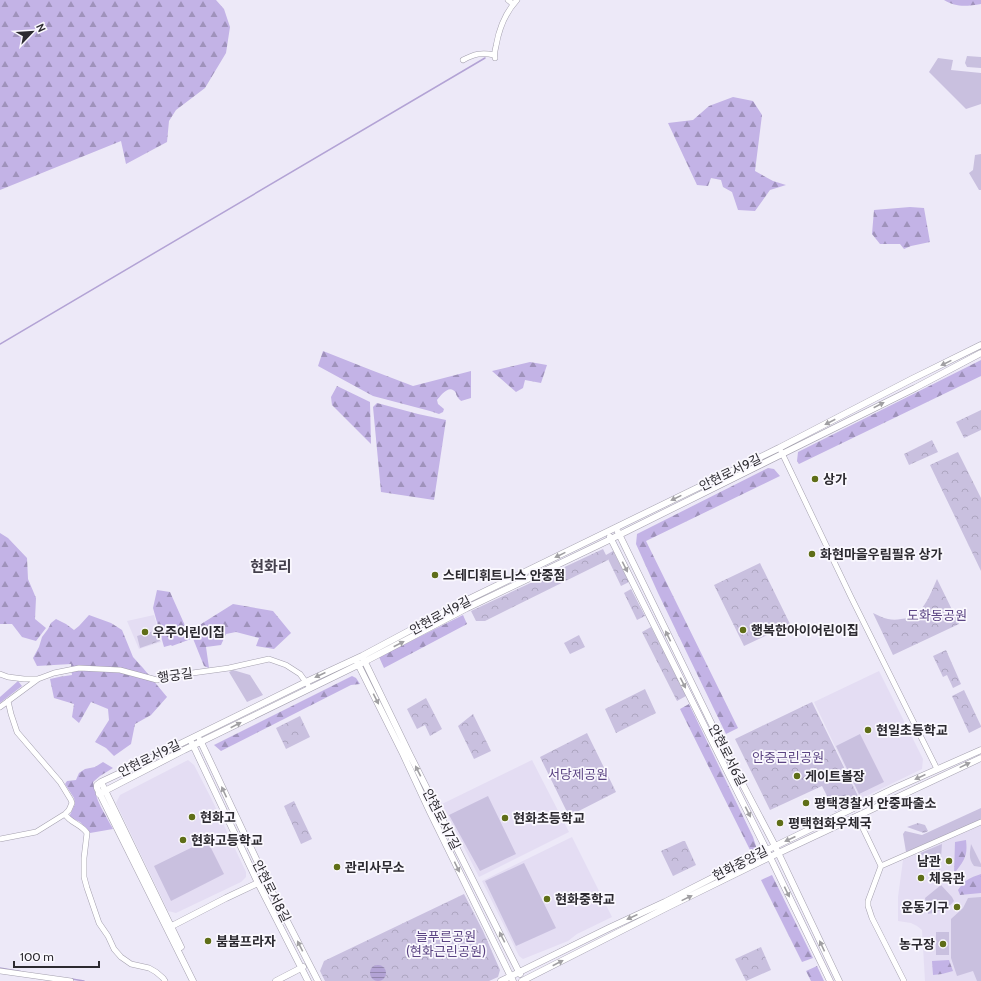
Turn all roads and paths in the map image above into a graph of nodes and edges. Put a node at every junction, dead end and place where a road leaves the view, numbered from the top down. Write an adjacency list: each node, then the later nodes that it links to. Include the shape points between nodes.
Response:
1 (508, 0): 2 (street)
2 (515, 2): 3 (street, via 502,22 494,57 481,53)
3 (464, 60)
4 (981, 345): 6 (street, 안현로서9길, one-way to 6, via 912,379)
5 (981, 353): 6 (street, one-way to 5, via 915,388)
6 (781, 451): 7 (street, 안현로서9길, one-way to 7); 9 (street); 24 (street)
7 (616, 528): 8 (street, 안현로서9길); 9 (street, 안현로서6길)
8 (607, 532): 10 (street, 안현로서6길); 11 (street, 안현로서9길, one-way to 11, via 460,604)
9 (619, 535): 10 (street); 31 (street, 안현로서6길, one-way to 9)
10 (611, 539): 11 (street, one-way to 10); 32 (street, 안현로서6길, one-way to 32)
11 (360, 660): 14 (street, 안현로서9길, one-way to 14); 15 (street); 41 (street, 안현로서7길, one-way to 11); 42 (street, 안현로서7길, one-way to 42, via 430,812)
12 (0, 674): 13 (street, 행궁길)
13 (38, 679): 14 (street, 행궁길, via 79,668 120,670 157,680 269,659 286,665 300,674); 16 (street, 행궁길)
14 (306, 682): 15 (street, 행궁길); 18 (street, 안현로서9길)
15 (310, 688): 20 (street, one-way to 15)
16 (8, 701): 17 (street, 행궁길); 27 (street, via 18,732 60,782 71,800 69,810)
17 (0, 707)
18 (197, 735): 19 (street, 안현로서9길); 20 (street, 안현로서8길)
19 (190, 739): 21 (street, 안현로서8길); 26 (street, 안현로서9길, via 100,782)
20 (201, 742): 21 (street); 38 (street, 안현로서8길, one-way to 20)
21 (193, 746): 26 (street); 36 (street, 안현로서8길)
22 (981, 750): 24 (street, 현화중앙길)
23 (981, 758): 25 (street, one-way to 23)
24 (937, 769): 25 (street); 31 (street, 현화중앙길, one-way to 31)
25 (941, 777): 28 (street)
26 (102, 792): 37 (street, 안현로서9길)
27 (65, 814): 30 (street, via 36,832); 44 (street, via 68,820 87,833 84,877 98,923 121,957 131,964 149,968)
28 (857, 816): 33 (street); 35 (street)
29 (981, 822): 35 (street)
30 (0, 839)
31 (774, 846): 32 (street, 현화중앙길); 33 (street, 안현로서6길)
32 (767, 850): 34 (street, 안현로서6길); 41 (street, 현화중앙길, one-way to 41)
33 (778, 854): 34 (street); 53 (street, 안현로서6길, one-way to 33)
34 (770, 857): 51 (street, one-way to 34); 52 (street, 안현로서6길, one-way to 52)
35 (881, 866): 54 (street, via 868,906)
36 (258, 883): 37 (street, 안현로서8길); 39 (street, 안현로서8길)
37 (169, 927): 45 (street, 안현로서9길); 46 (street, 안현로서9길)
38 (309, 964): 39 (street); 49 (street, 안현로서8길)
39 (302, 968): 47 (street); 48 (street, 안현로서8길)
40 (0, 972): 43 (street)
41 (520, 972): 42 (street, 현화중앙길); 51 (street, 안현로서7길)
42 (512, 979): 50 (street, 현화중앙길)
43 (71, 981)
44 (165, 981)
45 (193, 981)
46 (197, 981)
47 (276, 981)
48 (308, 981)
49 (318, 981)
50 (501, 981)
51 (523, 981)
52 (830, 981)
53 (839, 981)
54 (904, 981)

